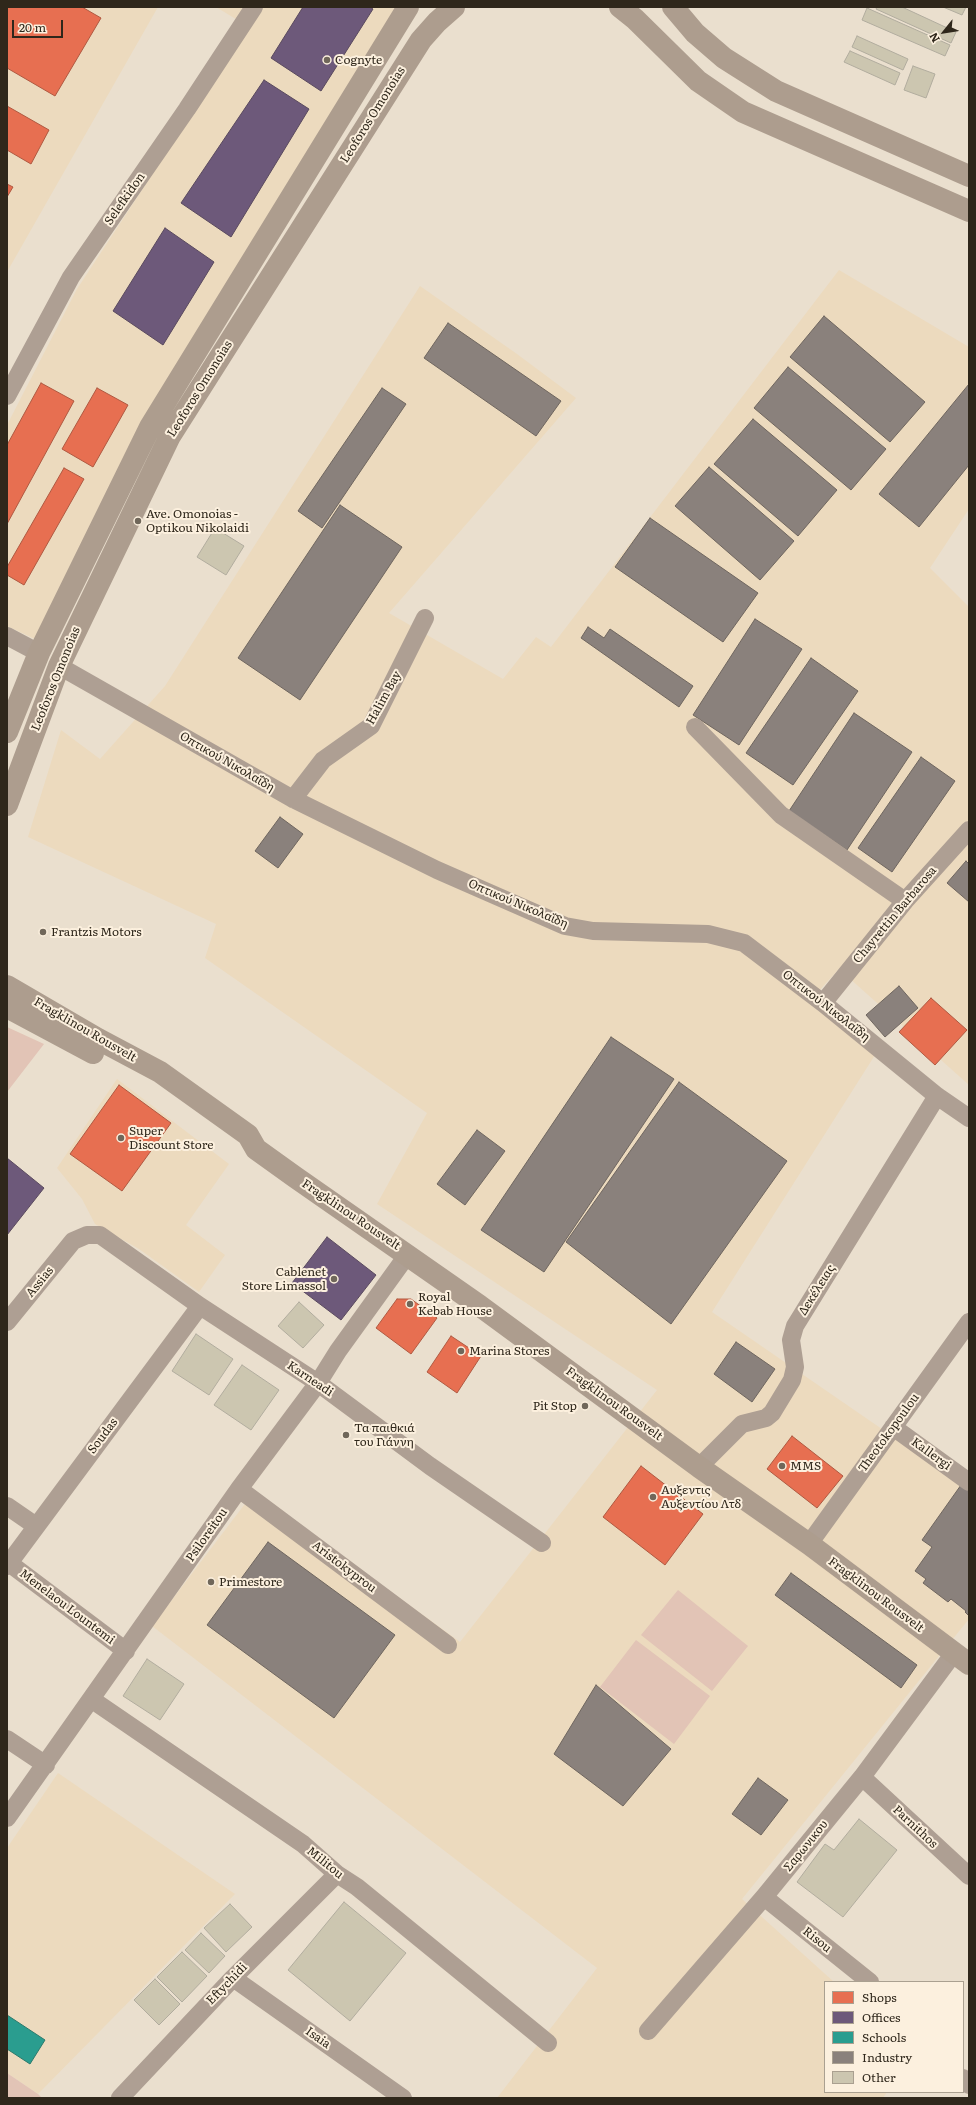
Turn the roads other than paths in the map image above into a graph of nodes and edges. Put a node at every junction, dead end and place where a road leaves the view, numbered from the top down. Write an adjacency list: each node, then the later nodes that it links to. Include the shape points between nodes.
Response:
1 (254, 7): 8 (street, Selefkidon, via 71,277)
2 (408, 7): 11 (main road, Leoforos Omonoias, via 150,427)
3 (454, 7): 12 (main road, Leoforos Omonoias, via 421,40 170,436)
4 (620, 7): 7 (main road, via 698,82 743,112)
5 (673, 7): 6 (main road, via 695,33 724,58 776,91)
6 (969, 176)
7 (969, 211)
8 (7, 396)
9 (425, 618): 15 (street, Halim Bay, via 371,726 323,760)
10 (7, 636): 11 (street)
11 (39, 652): 14 (main road, Leoforos Omonoias)
12 (59, 666): 15 (street, Οπτικού Νικολαΐδη); 16 (main road, Leoforos Omonoias)
13 (695, 727): 18 (street, via 781,815)
14 (7, 732)
15 (293, 799): 20 (street, Οπτικού Νικολαΐδη, via 437,870 565,926 593,931 708,934 744,943)
16 (7, 805)
17 (969, 830): 18 (street, Chayrettin Barbarosa)
18 (905, 901): 20 (street, Chayrettin Barbarosa)
19 (7, 986): 24 (main road, Fragklinou Rousvelt, via 98,1040 160,1072 248,1135)
20 (823, 1003): 22 (street, Οπτικού Νικολαΐδη)
21 (7, 1007): 24 (main road, Fragklinou Rousvelt, via 154,1085 243,1148)
22 (937, 1096): 23 (street, Οπτικού Νικολαΐδη); 32 (street, Δεκέλειας, via 795,1326 791,1340 794,1367 792,1380 772,1413 766,1418 742,1424)
23 (969, 1118)
24 (256, 1149): 26 (main road, Fragklinou Rousvelt)
25 (73, 1241): 27 (street, Karneadi, via 87,1235 100,1235); 28 (street, Assias)
26 (408, 1254): 30 (street, Psiloreitou); 32 (main road, Fragklinou Rousvelt)
27 (200, 1306): 30 (street, Karneadi); 36 (street, Soudas)
28 (7, 1322)
29 (969, 1322): 31 (street, Theotokopoulou)
30 (318, 1383): 34 (street, Psiloreitou); 37 (street, Karneadi, via 430,1466)
31 (893, 1427): 33 (street, Kallergi); 38 (street, Theotokopoulou)
32 (699, 1467): 38 (main road, Fragklinou Rousvelt)
33 (969, 1482)
34 (239, 1489): 40 (street, Aristokyprou); 41 (street, Psiloreitou)
35 (7, 1506): 36 (street)
36 (36, 1526): 39 (street, Soudas)
37 (542, 1543)
38 (809, 1544): 42 (main road, Fragklinou Rousvelt)
39 (8, 1565): 41 (street, Menelaou Lountemi)
40 (448, 1645)
41 (126, 1651): 43 (street, Psiloreitou)
42 (962, 1659): 46 (street, Σαρωνικου)
43 (91, 1699): 45 (street, Psiloreitou); 48 (street, Militou, via 302,1844)
44 (7, 1739): 45 (street)
45 (46, 1765): 47 (street, Psiloreitou)
46 (862, 1777): 49 (street, Parnithos); 50 (street, Σαρωνικου)
47 (7, 1818)
48 (337, 1874): 51 (street, Eftychidi); 54 (street, Militou, via 357,1887)
49 (969, 1876)
50 (764, 1897): 52 (street, Risou); 53 (street, Σαρωνικου)
51 (233, 1978): 55 (street, Eftychidi); 56 (street, Isaia)
52 (869, 1981)
53 (648, 2031)
54 (548, 2043)
55 (126, 2096)
56 (403, 2098)

